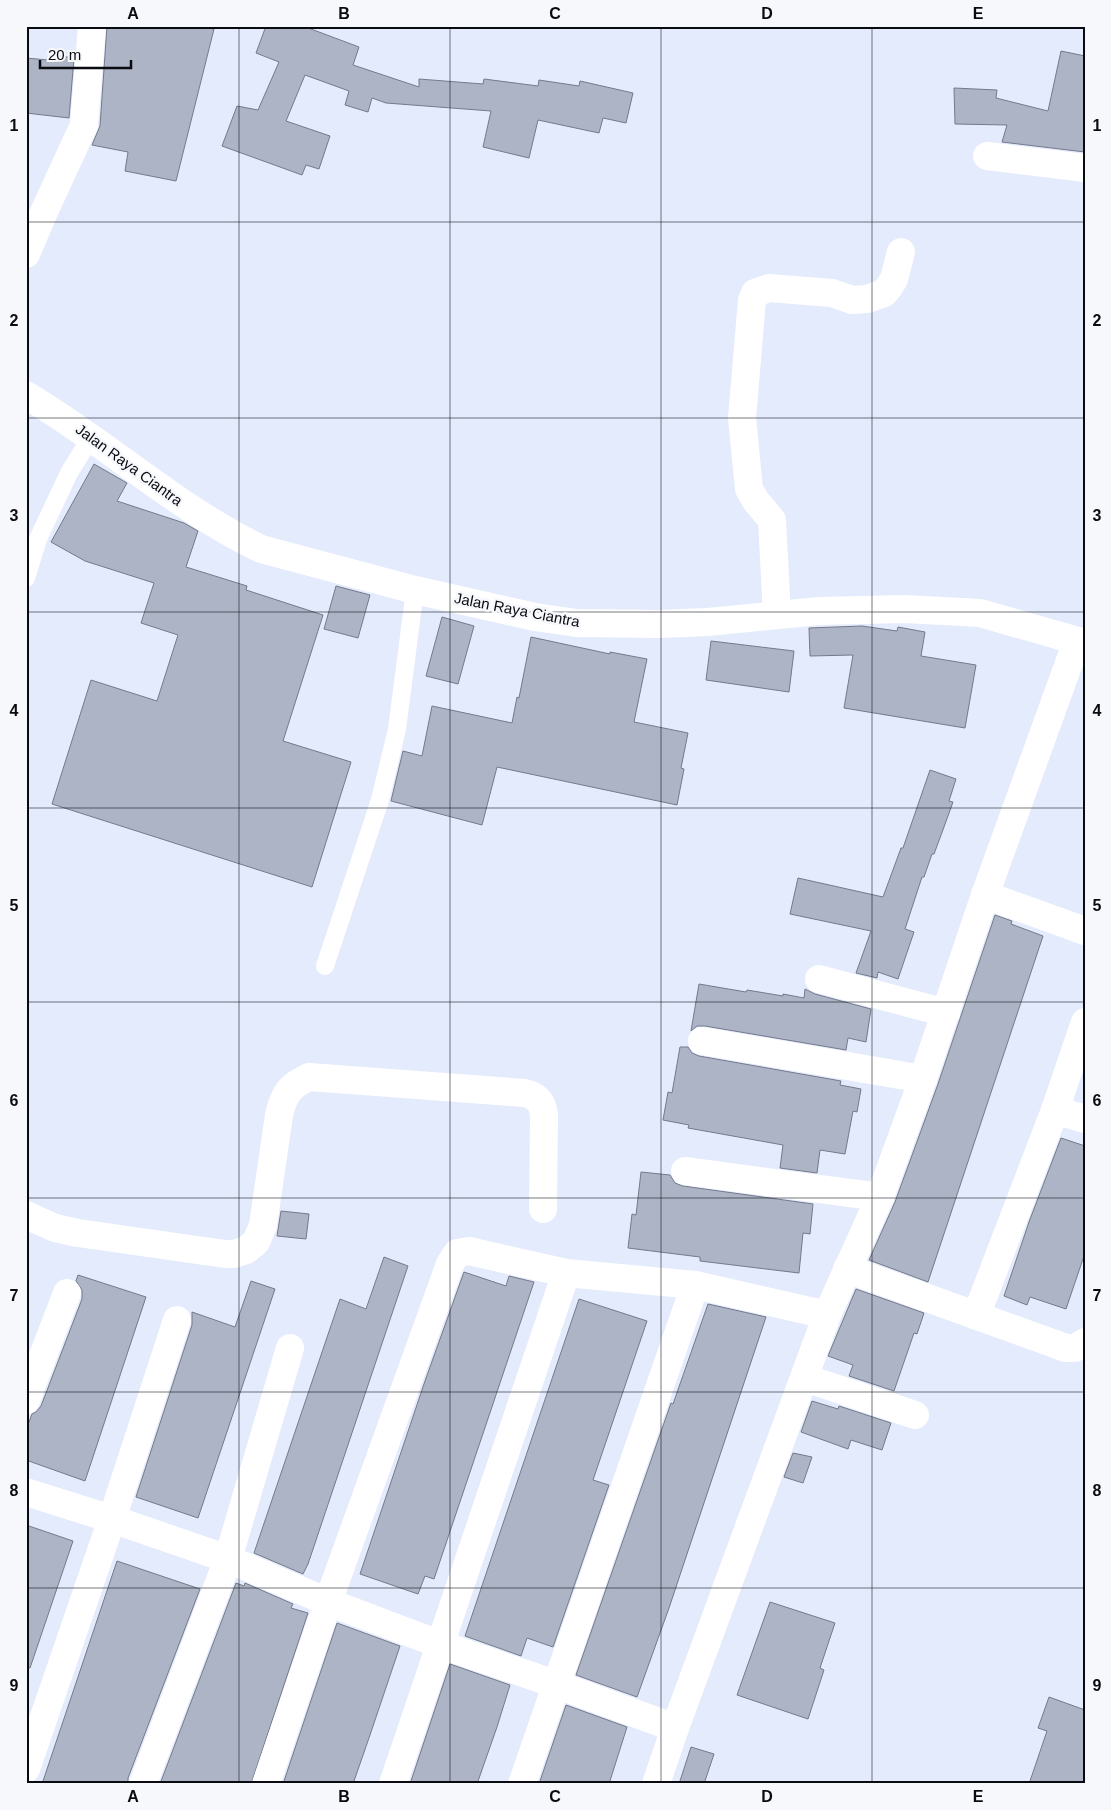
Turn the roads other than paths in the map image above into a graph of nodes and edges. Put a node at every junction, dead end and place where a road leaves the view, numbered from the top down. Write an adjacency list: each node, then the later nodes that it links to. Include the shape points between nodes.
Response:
1 (92, 26): 5 (street, via 84,126)
2 (988, 156): 3 (street)
3 (1085, 168)
4 (901, 252): 10 (street, via 889,287 884,293 867,299 852,300 832,294 769,288 755,293 752,300 742,418 749,489 772,520)
5 (26, 254)
6 (26, 395): 7 (street, Jalan Raya Ciantra)
7 (91, 437): 8 (lane, via 69,473 38,539); 9 (street, Jalan Raya Ciantra, via 189,509 261,549)
8 (26, 578)
9 (415, 590): 10 (street, Jalan Raya Ciantra, via 576,623 669,624); 14 (lane, via 397,728 380,800)
10 (777, 615): 11 (street, Jalan Raya Ciantra, via 905,609 980,613)
11 (1081, 642): 12 (street)
12 (985, 895): 13 (street); 16 (street)
13 (1085, 931)
14 (325, 966)
15 (819, 979): 16 (street)
16 (946, 1012): 19 (street)
17 (1085, 1022): 20 (street)
18 (702, 1041): 19 (street)
19 (923, 1079): 23 (street)
20 (1055, 1110): 21 (street); 31 (street)
21 (1085, 1119)
22 (685, 1171): 23 (street)
23 (880, 1197): 26 (street)
24 (543, 1210): 25 (street, via 544,1115 543,1107 533,1095 309,1077 297,1082 282,1100 263,1225 256,1242 246,1250 225,1254 78,1233 55,1228)
25 (26, 1215)
26 (847, 1269): 30 (street); 31 (street)
27 (566, 1273): 28 (street); 41 (street, via 469,1251 454,1257); 42 (street)
28 (695, 1285): 30 (street); 43 (street)
29 (67, 1292): 36 (street)
30 (827, 1315): 35 (street)
31 (976, 1316): 33 (street, via 1066,1348 1075,1348)
32 (177, 1320): 39 (street)
33 (1085, 1342)
34 (290, 1348): 40 (street)
35 (804, 1378): 37 (street); 44 (street)
36 (26, 1400)
37 (914, 1415)
38 (26, 1492): 39 (street)
39 (112, 1518): 40 (street); 45 (street)
40 (228, 1560): 41 (street); 46 (street)
41 (328, 1602): 42 (street); 47 (street)
42 (439, 1644): 43 (street); 48 (street)
43 (555, 1684): 44 (street); 49 (street)
44 (675, 1728): 50 (street)
45 (26, 1770)
46 (144, 1784)
47 (266, 1784)
48 (393, 1784)
49 (522, 1784)
50 (656, 1784)

